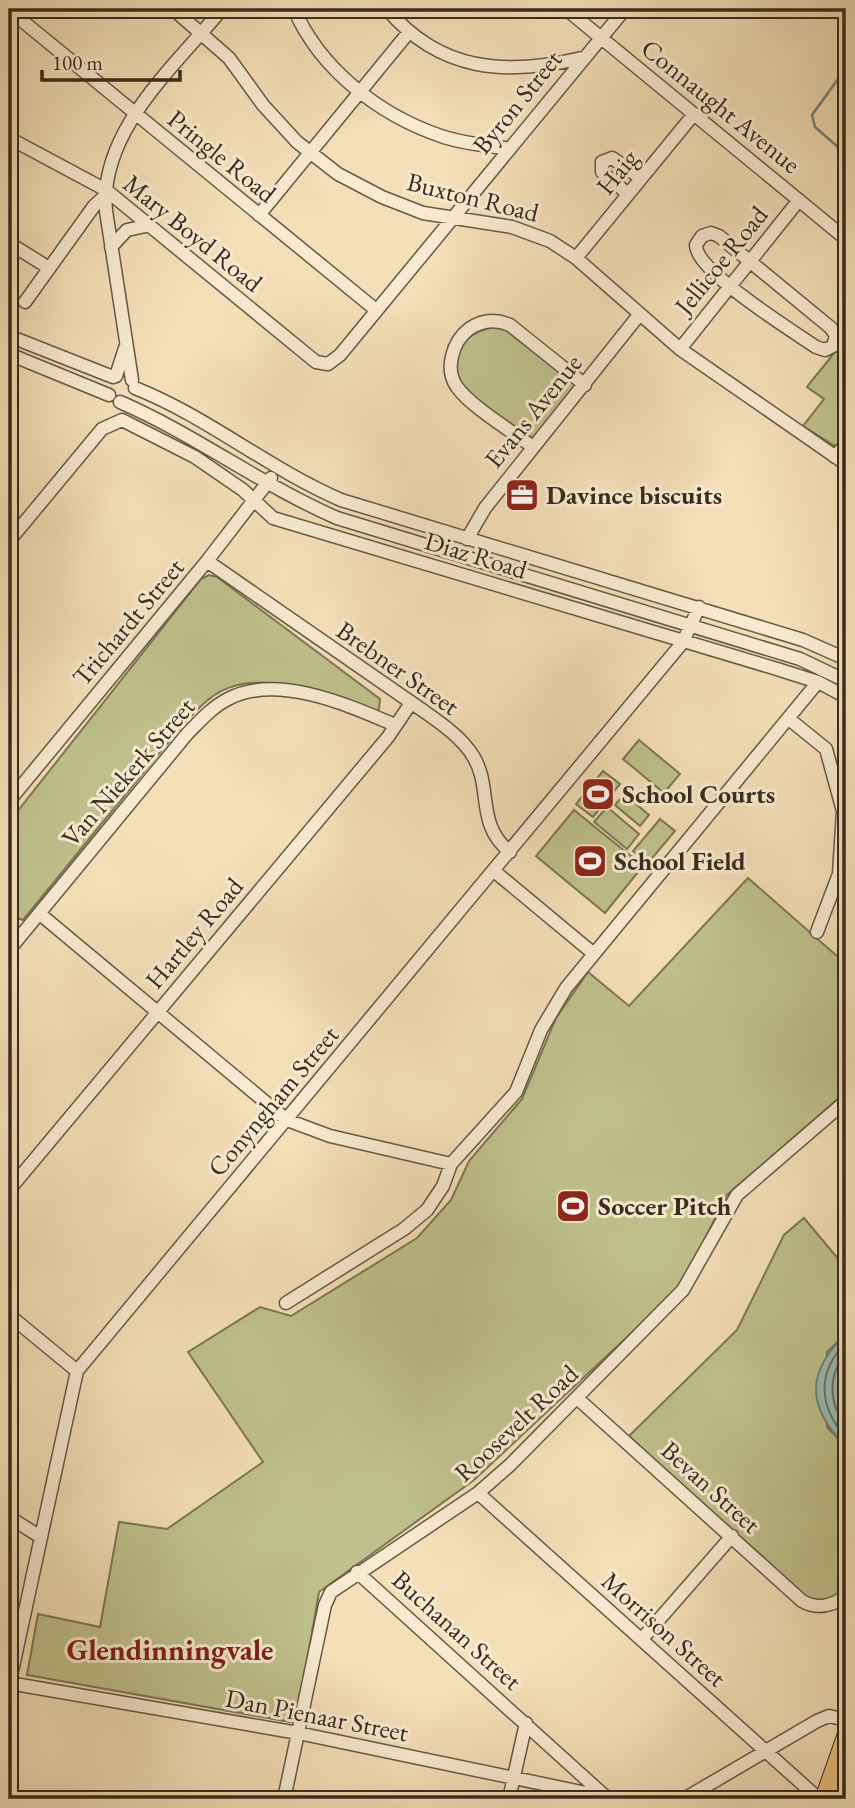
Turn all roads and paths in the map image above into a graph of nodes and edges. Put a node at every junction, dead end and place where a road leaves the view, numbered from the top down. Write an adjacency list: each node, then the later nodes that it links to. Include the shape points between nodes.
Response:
1 (173, 9): 9 (street, Buxton Road)
2 (222, 9): 9 (street)
3 (295, 9): 12 (street, via 323,55)
4 (387, 9): 8 (street)
5 (566, 9): 10 (street, Connaught Avenue)
6 (625, 9): 10 (street, Byron Street)
7 (9, 10): 14 (street, Pringle Road)
8 (409, 32): 11 (street, via 439,51 485,66 524,68); 12 (street)
9 (202, 33): 14 (street); 17 (street, Buxton Road, via 229,58 281,126)
10 (601, 37): 11 (street, Byron Street); 13 (street, Connaught Avenue)
11 (582, 58): 16 (street, Byron Street)
12 (360, 92): 16 (street, via 395,116 442,137); 17 (street)
13 (694, 114): 18 (street, Haig); 21 (street, Connaught Avenue)
14 (134, 115): 19 (street, via 117,144); 22 (street, Pringle Road)
15 (9, 138): 19 (street, Mary Boyd Road)
16 (509, 149): 23 (street, Byron Street)
17 (309, 153): 22 (street); 23 (street, Buxton Road, via 382,197)
18 (641, 178): 20 (street, Haig); 20 (street, via 612,158 602,162 602,172)
19 (106, 193): 24 (street, Mary Boyd Road); 27 (street); 30 (street)
20 (628, 194): 28 (street, Haig)
21 (799, 200): 25 (street, Connaught Avenue); 29 (street, Jellicoe Road)
22 (259, 215): 33 (street, Pringle Road)
23 (453, 220): 28 (street, Buxton Road, via 512,227 550,241); 33 (street, Byron Street)
24 (146, 226): 27 (street, via 127,230); 39 (street, Mary Boyd Road, via 316,362 328,364)
25 (846, 239)
26 (9, 243): 30 (street)
27 (111, 247): 36 (street)
28 (576, 258): 34 (street, Buxton Road)
29 (750, 260): 31 (street, Jellicoe Road); 31 (street, via 716,234 698,240 698,257); 31 (street, via 831,328 836,336 832,346 825,350 816,347)
30 (49, 268): 32 (street)
31 (730, 286): 37 (street, Jellicoe Road)
32 (25, 302)
33 (376, 310): 39 (street, Byron Street)
34 (639, 315): 37 (street, Buxton Road); 42 (street, Evans Avenue)
35 (9, 336): 40 (street, via 95,371)
36 (125, 348): 40 (street); 41 (street)
37 (680, 349): 46 (street, Buxton Road)
38 (9, 354): 43 (street, Diaz Road)
39 (340, 355)
40 (116, 373): 41 (street); 43 (street, via 108,387)
41 (134, 384): 43 (street, via 132,397); 47 (street, Diaz Road)
42 (585, 385): 45 (street, Evans Avenue); 45 (street, via 502,321 483,322 462,334 451,363 457,386)
43 (115, 398): 48 (street, Diaz Road, via 180,429)
44 (846, 444): 46 (street)
45 (533, 447): 50 (street, Evans Avenue, via 474,523)
46 (841, 460)
47 (276, 468): 48 (street, Trichardt Street); 50 (street, Diaz Road, via 341,500)
48 (268, 484): 49 (street, Trichardt Street); 54 (street, Diaz Road, via 360,527)
49 (256, 500): 51 (street, Diaz Road, via 195,457 130,422 114,421 102,429); 52 (street, Trichardt Street); 55 (street, Diaz Road, via 266,514 280,520)
50 (467, 539): 53 (street, Diaz Road)
51 (9, 541)
52 (207, 561): 60 (street, Brebner Street); 63 (street, Trichardt Street)
53 (699, 607): 54 (street, Conyngham Street); 56 (street, Diaz Road, via 803,640)
54 (692, 626): 55 (street, Conyngham Street); 57 (street, Diaz Road, via 800,659)
55 (683, 642): 58 (street, Diaz Road); 64 (street, Conyngham Street)
56 (846, 659)
57 (846, 681)
58 (818, 682): 59 (street, Diaz Road); 61 (street)
59 (846, 697)
60 (411, 703): 62 (street, Hartley Road); 64 (street, Brebner Street, via 439,722 474,757 490,828)
61 (789, 719): 67 (street, via 826,749 843,811 839,874); 70 (street)
62 (395, 725): 66 (street, Van Niekerk Street, via 291,690 263,688 227,699 187,734); 71 (street, Hartley Road)
63 (9, 801)
64 (510, 852): 65 (street, Conyngham Street)
65 (494, 871): 70 (street); 73 (street, Conyngham Street)
66 (40, 914): 68 (street, Van Niekerk Street); 71 (street)
67 (817, 932)
68 (13, 936): 69 (street, Van Niekerk Street)
69 (9, 950)
70 (594, 954): 74 (street, via 549,1016 511,1101)
71 (155, 1013): 73 (street); 75 (street, Hartley Road)
72 (846, 1101): 79 (street, Roosevelt Road, via 737,1195 684,1290)
73 (286, 1120): 74 (street, via 330,1136); 78 (street, Conyngham Street)
74 (451, 1164): 76 (street, via 436,1198 416,1220)
75 (9, 1190)
76 (286, 1303)
77 (9, 1314): 78 (street)
78 (77, 1371): 82 (street, Conyngham Street)
79 (577, 1398): 80 (street, Roosevelt Road); 83 (street, Bevan Street)
80 (478, 1493): 84 (street, Roosevelt Road); 86 (street, Morrison Street)
81 (9, 1517): 82 (street)
82 (39, 1536): 87 (street, Conyngham Street)
83 (732, 1536): 85 (street, Bevan Street, via 802,1601 817,1607); 86 (street)
84 (357, 1572): 89 (street, Buchanan Street); 90 (street, Roosevelt Road, via 336,1586 326,1605)
85 (846, 1596)
86 (642, 1639): 92 (street, Morrison Street)
87 (9, 1684): 90 (street, Dan Pienaar Street)
88 (846, 1720): 92 (street, via 823,1718)
89 (526, 1723): 94 (street, Buchanan Street); 97 (street, Buchanan Street)
90 (298, 1733): 94 (street, Dan Pienaar Street); 95 (street, Roosevelt Road)
91 (846, 1734): 99 (main road)
92 (764, 1752): 98 (street); 99 (street, Morrison Street)
93 (846, 1771): 100 (main road)
94 (514, 1778): 96 (street, Buchanan Street); 97 (street, Dan Pienaar Street)
95 (284, 1799)
96 (509, 1799)
97 (611, 1799)
98 (684, 1799)
99 (821, 1799)
100 (839, 1799)

